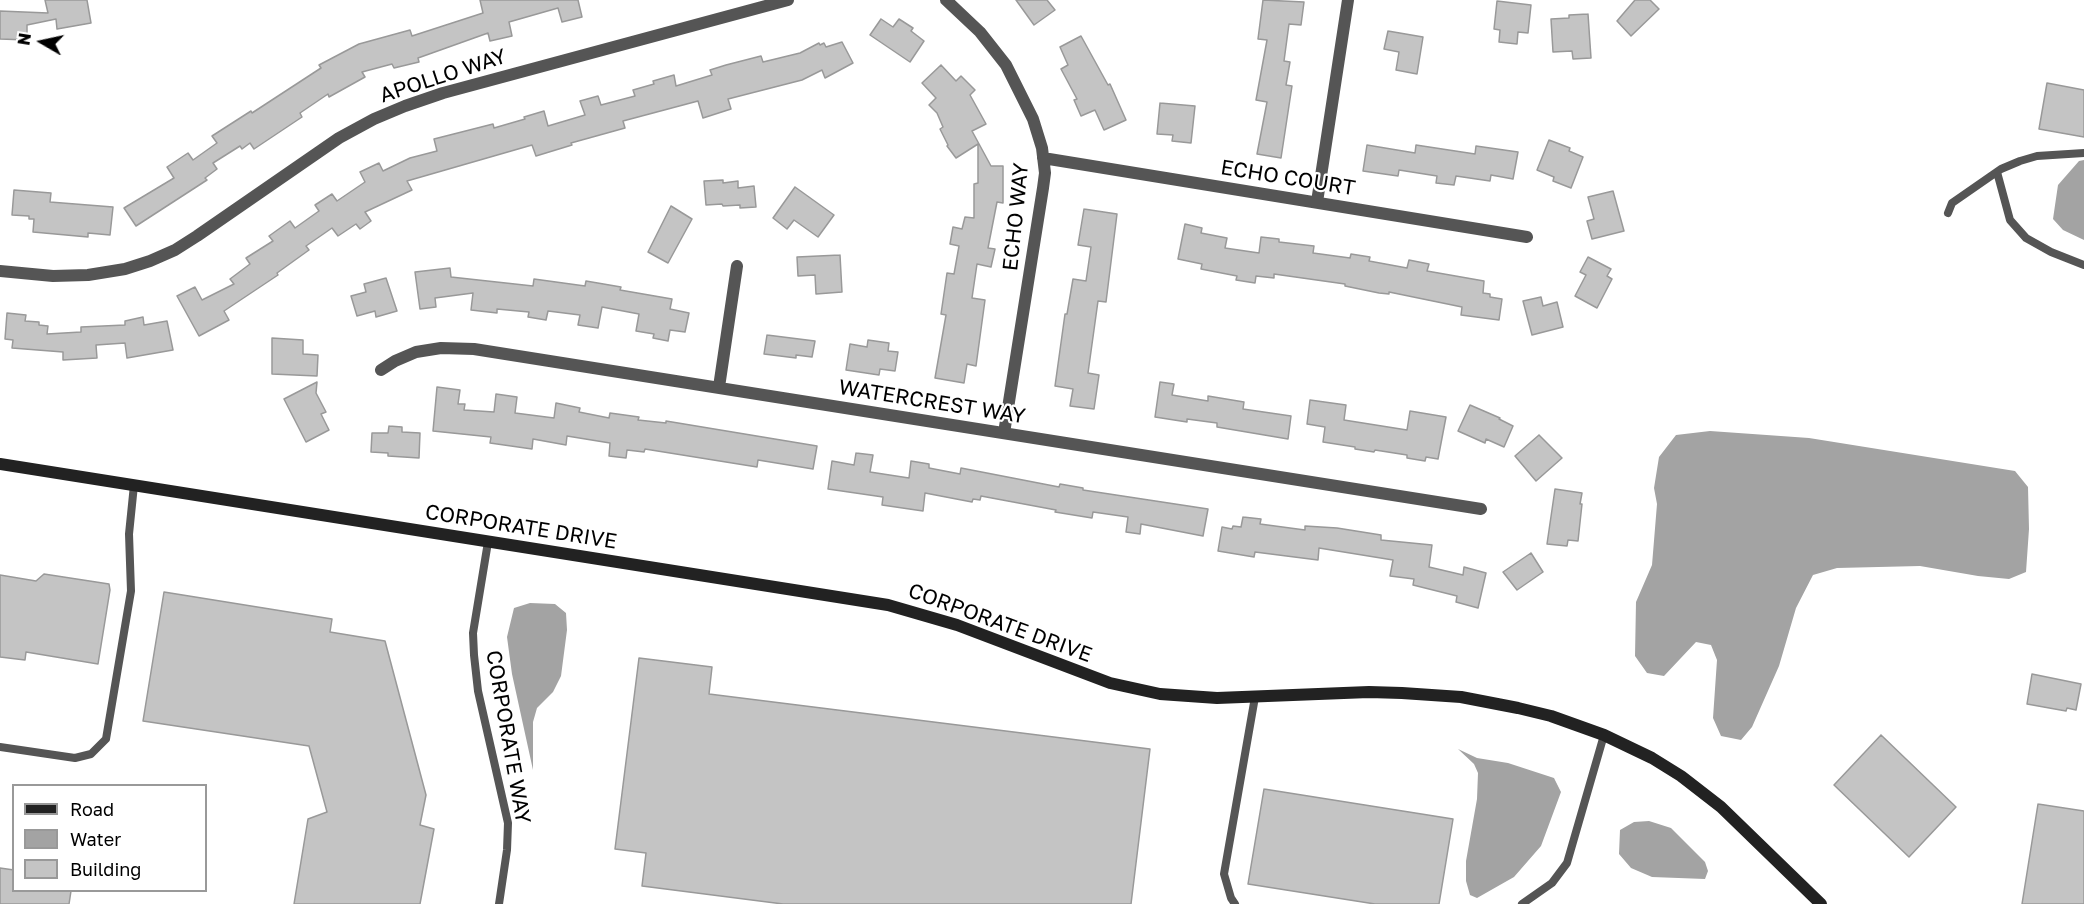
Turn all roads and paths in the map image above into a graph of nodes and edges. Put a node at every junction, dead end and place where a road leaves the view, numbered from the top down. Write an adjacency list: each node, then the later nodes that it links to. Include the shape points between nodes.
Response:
1 (788, 0): 12 (street, APOLLO WAY, via 405,106 339,138 197,236 150,261 88,275)
2 (946, 0): 5 (street, ECHO WAY, via 980,32 1006,65 1037,128)
3 (1348, 0): 7 (street)
4 (2084, 153): 6 (lane, via 2037,156)
5 (1043, 158): 7 (street, ECHO COURT); 15 (street, ECHO WAY, via 1043,188)
6 (1997, 172): 8 (lane, via 1953,203); 10 (lane, via 2010,220 2026,238)
7 (1317, 202): 9 (street, ECHO COURT)
8 (1948, 213)
9 (1527, 237)
10 (2084, 265)
11 (737, 266): 14 (street)
12 (0, 271)
13 (381, 370): 14 (street, WATERCREST WAY, via 416,352 458,347)
14 (719, 387): 15 (street, WATERCREST WAY)
15 (1004, 433): 18 (street, WATERCREST WAY)
16 (0, 464): 17 (street, CORPORATE DRIVE)
17 (134, 485): 19 (street, CORPORATE DRIVE); 22 (lane, via 129,534 131,591 106,739 91,754 75,758)
18 (1481, 509)
19 (489, 542): 20 (street, CORPORATE DRIVE, via 888,604 957,624 1095,678 1135,689 1193,698); 23 (lane, CORPORATE WAY, via 473,633 478,691 508,823)
20 (1255, 697): 21 (street, CORPORATE DRIVE, via 1369,692 1461,697 1534,712); 24 (lane, via 1224,874)
21 (1604, 735): 25 (lane, via 1566,863 1552,883); 26 (street, CORPORATE DRIVE, via 1652,758 1709,796)
22 (0, 747)
23 (499, 904)
24 (1235, 904)
25 (1522, 904)
26 (1821, 904)

